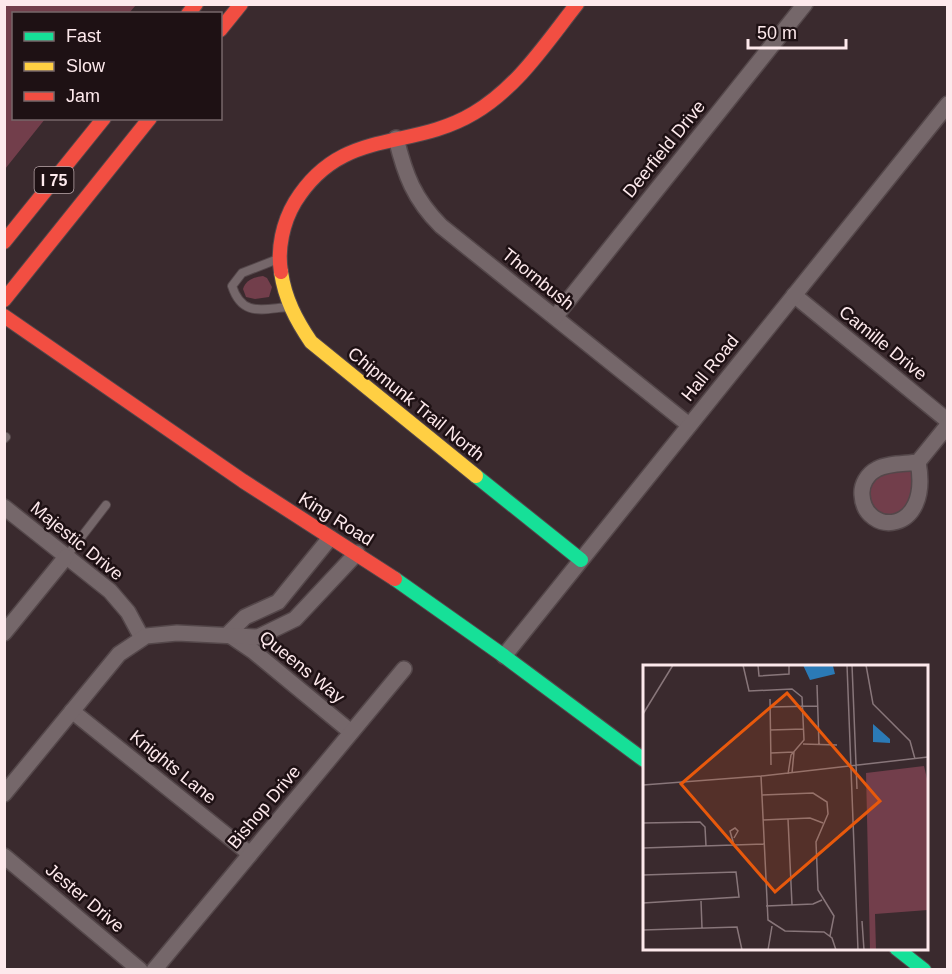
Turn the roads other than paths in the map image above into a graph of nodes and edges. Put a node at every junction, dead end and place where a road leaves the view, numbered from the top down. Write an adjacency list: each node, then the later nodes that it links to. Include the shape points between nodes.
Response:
1 (241, 4): 4 (main road)
2 (577, 4): 8 (main road, via 518,77 491,102 448,127)
3 (805, 4): 15 (street, Deerfield Drive)
4 (222, 28)
5 (948, 104): 11 (street, Hall Road)
6 (102, 120): 9 (main road, I 75)
7 (148, 120): 12 (main road, I 75)
8 (396, 138): 10 (main road, via 350,152 314,177 293,205 282,231); 15 (street, Thornbush, via 408,182 429,214)
9 (4, 242)
10 (279, 252): 13 (main road, Chipmunk Trail North, via 281,284); 13 (lane, via 242,273 232,286 236,300 253,310)
11 (794, 295): 16 (street, Camille Drive); 17 (street, Hall Road)
12 (4, 300)
13 (288, 307): 25 (main road, Chipmunk Trail North, via 321,351)
14 (4, 316): 22 (main road, King Road)
15 (555, 317): 17 (street, Thornbush)
16 (948, 421)
17 (689, 425): 25 (street, Hall Road)
18 (948, 425): 19 (street)
19 (918, 462): 19 (street, via 920,493 908,518 885,522 867,511 861,488 867,477 877,469)
20 (106, 505): 24 (lane)
21 (4, 507): 24 (street, Majestic Drive)
22 (330, 538): 23 (main road, King Road); 27 (street, via 278,602 245,617)
23 (357, 553): 27 (street, via 295,619 258,637); 29 (main road, King Road)
24 (66, 557): 26 (street); 28 (street, Majestic Drive, via 110,591 128,612)
25 (581, 560): 29 (street, Hall Road)
26 (4, 633)
27 (228, 634): 28 (street, via 177,633); 32 (street, Queens Way)
28 (142, 638): 31 (street, via 119,654)
29 (504, 656): 33 (main road, King Road)
30 (404, 669): 32 (street, Bishop Drive)
31 (72, 711): 34 (street); 35 (street, Knights Lane)
32 (351, 732): 35 (street, Bishop Drive)
33 (643, 759)
34 (4, 794)
35 (250, 854): 39 (street, Bishop Drive)
36 (4, 856): 38 (street, Jester Drive)
37 (899, 950): 40 (main road)
38 (140, 969)
39 (154, 969)
40 (924, 969)

